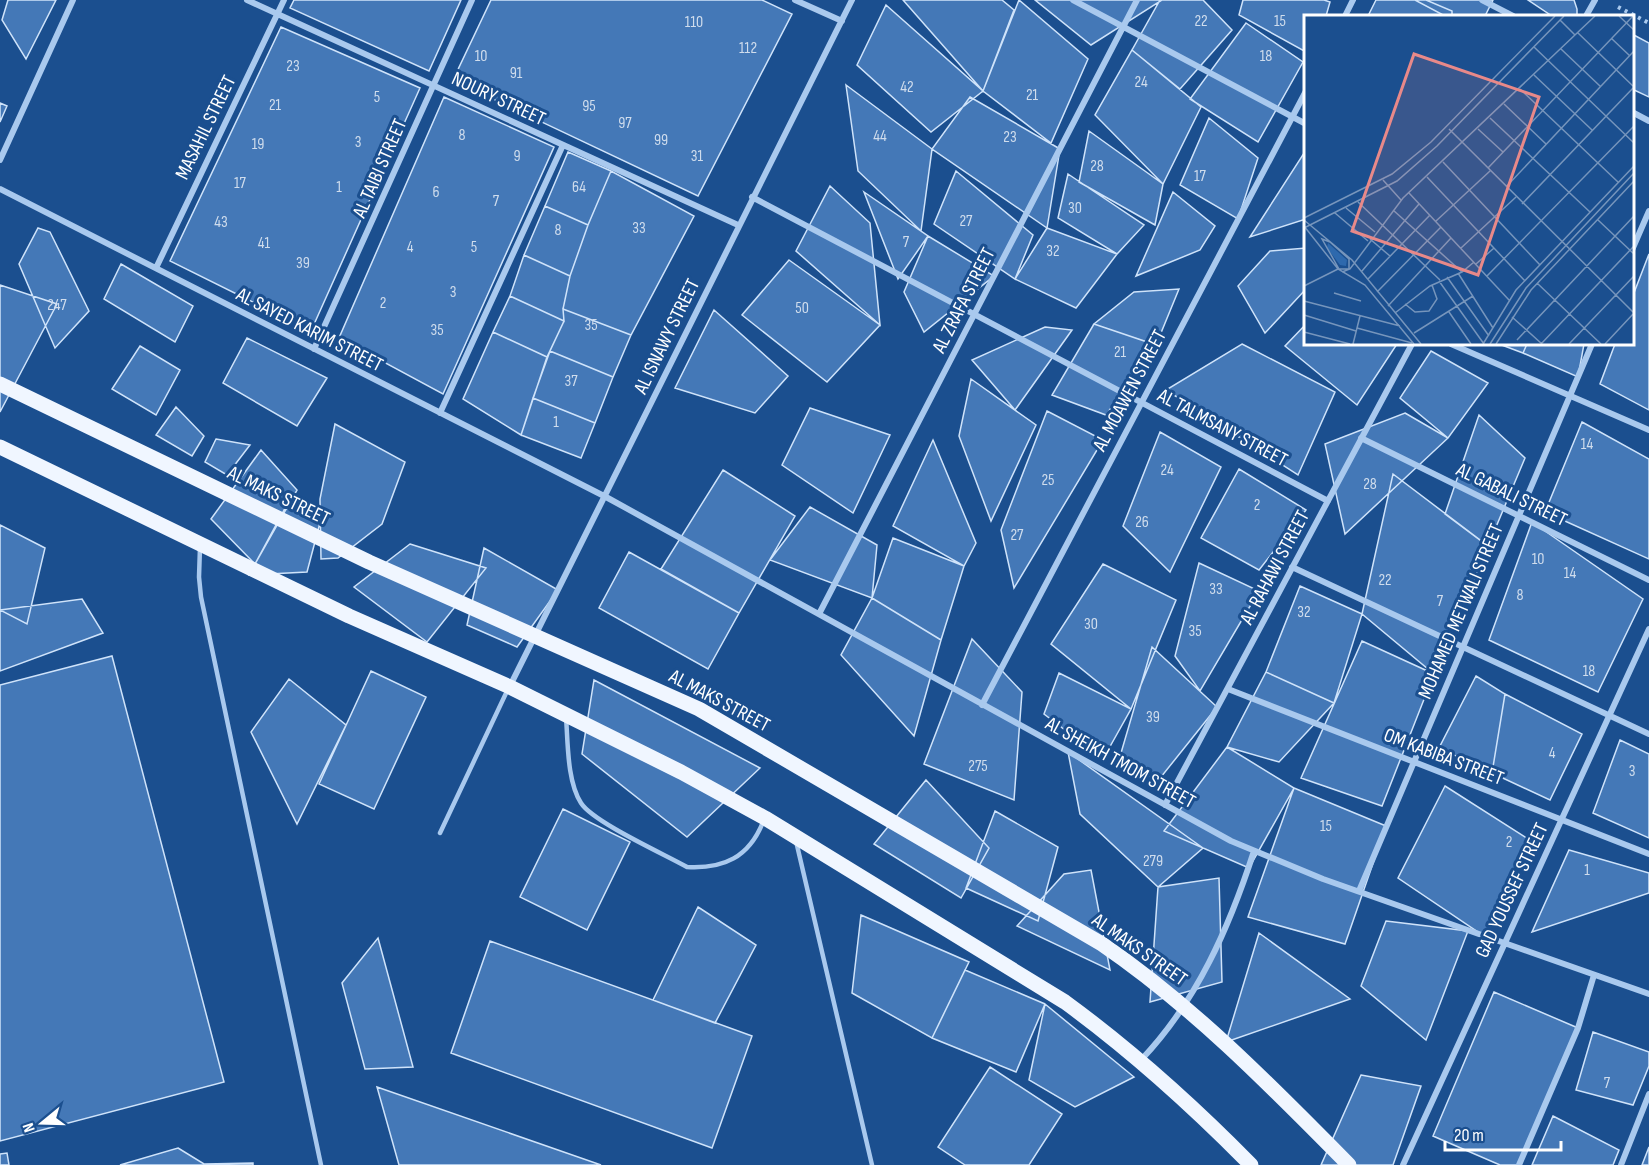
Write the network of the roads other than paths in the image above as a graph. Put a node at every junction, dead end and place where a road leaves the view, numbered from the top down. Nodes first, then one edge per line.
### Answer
1 (73, 0) edge
2 (247, 0) edge
3 (284, 0) edge
4 (472, 0) edge
5 (795, 0) edge
6 (852, 0) edge
7 (1073, 0) edge
8 (1137, 0) edge
9 (1353, 0) edge
10 (1482, 0) edge
11 (1595, 0) edge
12 (277, 14) junction
13 (1346, 15) edge
14 (1511, 15) edge
15 (1587, 15) edge
16 (842, 21) junction
17 (1124, 27) junction
18 (434, 86) junction
19 (1304, 93) edge
20 (1634, 113) edge
21 (1292, 117) junction
22 (1649, 121) edge
23 (1304, 123) edge
24 (563, 145) junction
25 (0, 160) edge
26 (0, 189) edge
27 (753, 197) junction
28 (1649, 211) edge
29 (738, 225) junction
30 (1634, 245) edge
31 (156, 268) junction
32 (974, 314) junction
33 (1411, 345) edge
34 (1453, 345) edge
35 (1592, 345) edge
36 (314, 349) junction
37 (0, 384) edge
38 (1570, 396) junction
39 (1142, 403) junction
40 (440, 413) junction
41 (1649, 430) edge
42 (1361, 438) junction
43 (0, 447) edge
44 (606, 497) junction
45 (1328, 501) junction
46 (1519, 516) junction
47 (200, 543) junction
48 (1292, 567) junction
49 (1649, 580) edge
50 (819, 614) junction
51 (1649, 629) edge
52 (536, 635) junction
53 (1463, 647) junction
54 (510, 687) junction
55 (1228, 689) junction
56 (982, 705) junction
57 (565, 715) junction
58 (1609, 716) junction
59 (1649, 734) edge
60 (1414, 762) junction
61 (1165, 805) junction
62 (765, 818) junction
63 (1562, 820) junction
64 (440, 833) dead end
65 (795, 837) junction
66 (1254, 851) junction
67 (1649, 854) edge
68 (1359, 891) junction
69 (1504, 944) junction
70 (1594, 975) junction
71 (1649, 994) edge
72 (1184, 1006) junction
73 (1140, 1061) junction
74 (1649, 1094) edge
75 (321, 1165) edge
76 (872, 1165) edge
77 (1251, 1165) edge
78 (1350, 1165) edge
79 (1403, 1165) edge
80 (1519, 1165) edge
81 (1620, 1165) edge

1 - 25 street
2 - 12 street, NOURY STREET
3 - 12 street, MASAHIL STREET
4 - 18 street, AL TAIBI STREET
5 - 16 street
6 - 16 street, AL ISNAWY STREET
7 - 17 street
8 - 17 street, AL ZRAFA STREET
9 - 13 street
10 - 14 street
11 - 15 street
12 - 18 street, NOURY STREET
12 - 31 street, MASAHIL STREET
16 - 27 street, AL ISNAWY STREET
17 - 21 street
17 - 32 street, AL ZRAFA STREET
18 - 24 street, NOURY STREET
18 - 36 street, AL TAIBI STREET
19 - 21 street, AL MOAWEN STREET
20 - 22 street
21 - 23 street
21 - 39 street, AL MOAWEN STREET
24 - 29 street, NOURY STREET
24 - 40 street
26 - 31 street, AL SAYED KARIM STREET
27 - 29 street, AL ISNAWY STREET
27 - 32 street, AL TALMSANY STREET
28 - 30 street
29 - 44 street, AL ISNAWY STREET
31 - 36 street, AL SAYED KARIM STREET
32 - 39 street, AL TALMSANY STREET
32 - 50 street, AL ZRAFA STREET
33 - 42 street, AL RAHAWI STREET
34 - 38 street
35 - 38 street, MOHAMED METWALI STREET
36 - 40 street, AL SAYED KARIM STREET
37 - 52 main road, AL MAKS STREET
38 - 41 street
38 - 46 street, MOHAMED METWALI STREET
39 - 45 street, AL TALMSANY STREET
39 - 56 street, AL MOAWEN STREET
40 - 44 street, AL SAYED KARIM STREET
42 - 45 street, AL RAHAWI STREET
42 - 46 street, AL GABALI STREET
43 - 47 main road
44 - 50 street, AL SHEIKH TMOM STREET
44 - 52 street, AL ISNAWY STREET
45 - 48 street, AL RAHAWI STREET
46 - 49 street, AL GABALI STREET
46 - 53 street, MOHAMED METWALI STREET
47 - 54 main road
47 - 75 lane
48 - 53 street
48 - 55 street, AL RAHAWI STREET
50 - 56 street, AL SHEIKH TMOM STREET
51 - 58 street, GAD YOUSSEF STREET
52 - 54 street, AL ISNAWY STREET
52 - 72 main road, AL MAKS STREET
53 - 58 street
53 - 60 street, MOHAMED METWALI STREET
54 - 57 main road
54 - 64 lane
55 - 60 street, OM KABIBA STREET
55 - 61 street, AL RAHAWI STREET
56 - 61 street, AL SHEIKH TMOM STREET
57 - 62 main road
57 - 62 lane
58 - 59 street
58 - 63 street, GAD YOUSSEF STREET
60 - 63 street, OM KABIBA STREET
60 - 68 street, MOHAMED METWALI STREET
61 - 66 street, AL SHEIKH TMOM STREET
62 - 65 main road
63 - 67 street, OM KABIBA STREET
63 - 69 street, GAD YOUSSEF STREET
65 - 73 main road
65 - 76 lane
66 - 68 street, AL SHEIKH TMOM STREET
66 - 72 street
68 - 69 street, AL SHEIKH TMOM STREET
69 - 70 street, AL SHEIKH TMOM STREET
69 - 79 street, GAD YOUSSEF STREET
70 - 71 street, AL SHEIKH TMOM STREET
70 - 80 street
72 - 73 street
72 - 78 main road, AL MAKS STREET
73 - 77 main road
74 - 81 street

